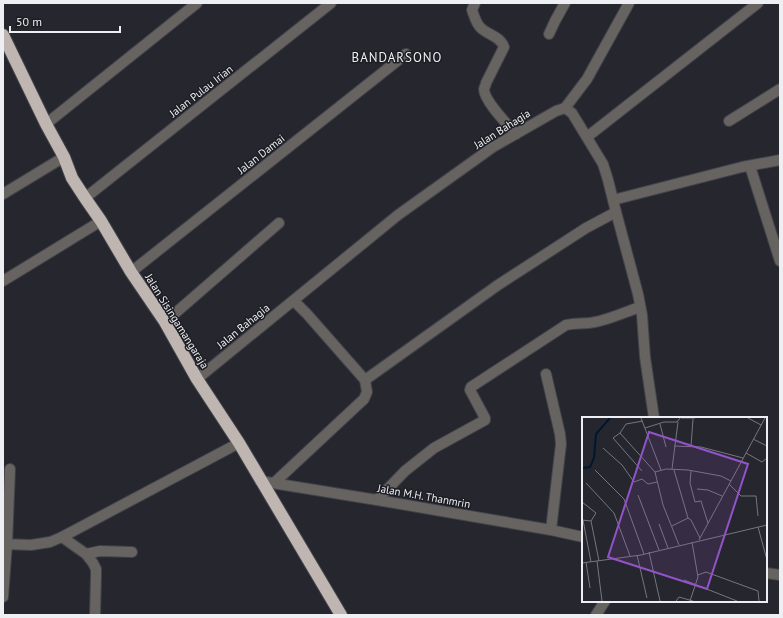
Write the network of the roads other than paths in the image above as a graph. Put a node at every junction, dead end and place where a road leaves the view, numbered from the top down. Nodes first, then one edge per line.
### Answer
1 (197, 3) edge
2 (331, 3) edge
3 (475, 3) edge
4 (565, 3) edge
5 (629, 3) edge
6 (758, 3) edge
7 (549, 34) dead end
8 (3, 35) edge
9 (406, 54) dead end
10 (780, 89) edge
11 (565, 108) junction
12 (729, 121) dead end
13 (46, 124) junction
14 (516, 134) junction
15 (587, 137) junction
16 (64, 157) junction
17 (780, 160) edge
18 (750, 166) junction
19 (3, 194) edge
20 (85, 198) junction
21 (613, 200) junction
22 (616, 212) junction
23 (101, 221) junction
24 (279, 223) dead end
25 (780, 261) edge
26 (131, 272) junction
27 (3, 281) edge
28 (294, 301) junction
29 (640, 307) junction
30 (165, 322) junction
31 (546, 374) dead end
32 (197, 379) junction
33 (365, 380) junction
34 (654, 417) edge
35 (239, 443) junction
36 (10, 469) dead end
37 (260, 481) junction
38 (274, 483) junction
39 (377, 500) junction
40 (551, 530) junction
41 (62, 537) junction
42 (582, 537) edge
43 (5, 544) edge
44 (132, 552) dead end
45 (86, 554) junction
46 (767, 573) edge
47 (780, 576) edge
48 (3, 597) edge
49 (604, 602) edge
50 (95, 615) edge
51 (341, 615) edge
52 (596, 615) edge

1 - 13 street
2 - 20 street, Jalan Pulau Irian
3 - 14 street
4 - 7 street
5 - 11 street
6 - 15 street
8 - 13 highway, Jalan Sisingamangaraja
9 - 26 street, Jalan Damai
10 - 12 street
11 - 14 street, Jalan Bahagia
11 - 15 street
13 - 16 highway, Jalan Sisingamangaraja
14 - 28 street, Jalan Bahagia
15 - 21 street
16 - 19 street
16 - 20 highway, Jalan Sisingamangaraja
17 - 18 street
18 - 21 street
18 - 25 street
20 - 23 highway, Jalan Sisingamangaraja
21 - 22 street
22 - 29 street
22 - 33 street
23 - 26 highway, Jalan Sisingamangaraja
23 - 27 street
24 - 30 street
26 - 30 highway, Jalan Sisingamangaraja
28 - 32 street, Jalan Bahagia
28 - 33 street
29 - 34 street
29 - 39 street
30 - 32 highway, Jalan Sisingamangaraja
31 - 40 street
32 - 35 highway, Jalan Sisingamangaraja
33 - 38 street
35 - 37 highway, Jalan Sisingamangaraja
35 - 41 street
36 - 43 street
37 - 38 street, Jalan M.H. Thanmrin
37 - 51 highway, Jalan Sisingamangaraja
38 - 39 street, Jalan M.H. Thanmrin
39 - 40 street, Jalan M.H. Thanmrin
40 - 42 street, Jalan M.H. Thanmrin
41 - 43 street
41 - 45 street
43 - 48 street
44 - 45 street
45 - 50 street
46 - 47 street
49 - 52 street

